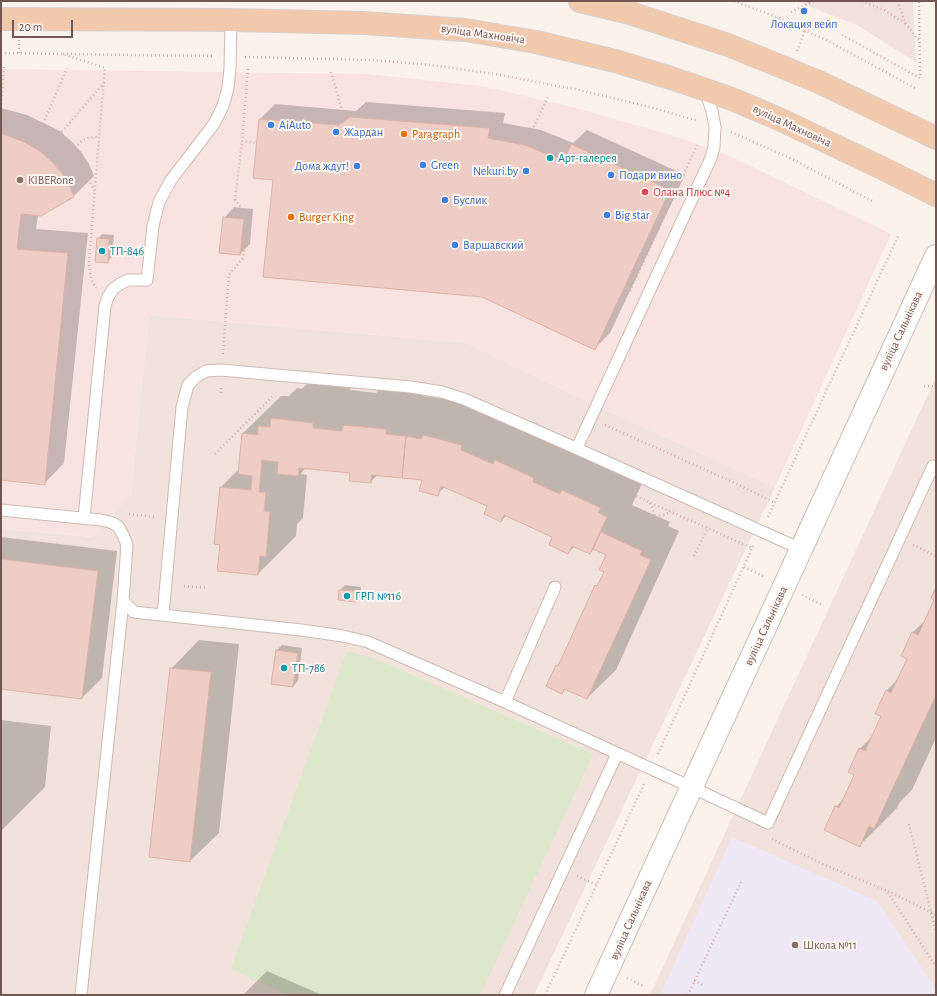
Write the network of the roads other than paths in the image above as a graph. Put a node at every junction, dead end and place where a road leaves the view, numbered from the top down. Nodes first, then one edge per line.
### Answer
1 (580, 1) edge
2 (632, 7) edge
3 (1, 19) edge
4 (231, 20) junction
5 (705, 90) junction
6 (936, 138) edge
7 (936, 195) edge
8 (936, 256) edge
9 (577, 448) junction
10 (932, 466) dead end
11 (1, 510) edge
12 (84, 518) junction
13 (801, 549) junction
14 (555, 587) dead end
15 (122, 601) junction
16 (163, 615) junction
17 (505, 702) junction
18 (617, 754) junction
19 (691, 787) junction
20 (81, 995) edge
21 (505, 995) edge
22 (596, 995) edge

1 - 2 main road
2 - 6 main road
3 - 4 main road, вуліца Махновіча
4 - 5 main road, вуліца Махновіча
4 - 12 lane
5 - 7 main road, вуліца Махновіча
5 - 9 lane
8 - 13 street, вуліца Сальнікава
9 - 13 lane
9 - 16 lane
10 - 19 lane
11 - 12 lane
12 - 15 lane
13 - 19 street, вуліца Сальнікава
14 - 17 lane
15 - 16 lane
15 - 20 lane
16 - 17 lane
17 - 18 lane
18 - 19 lane
18 - 21 lane
19 - 22 street, вуліца Сальнікава

